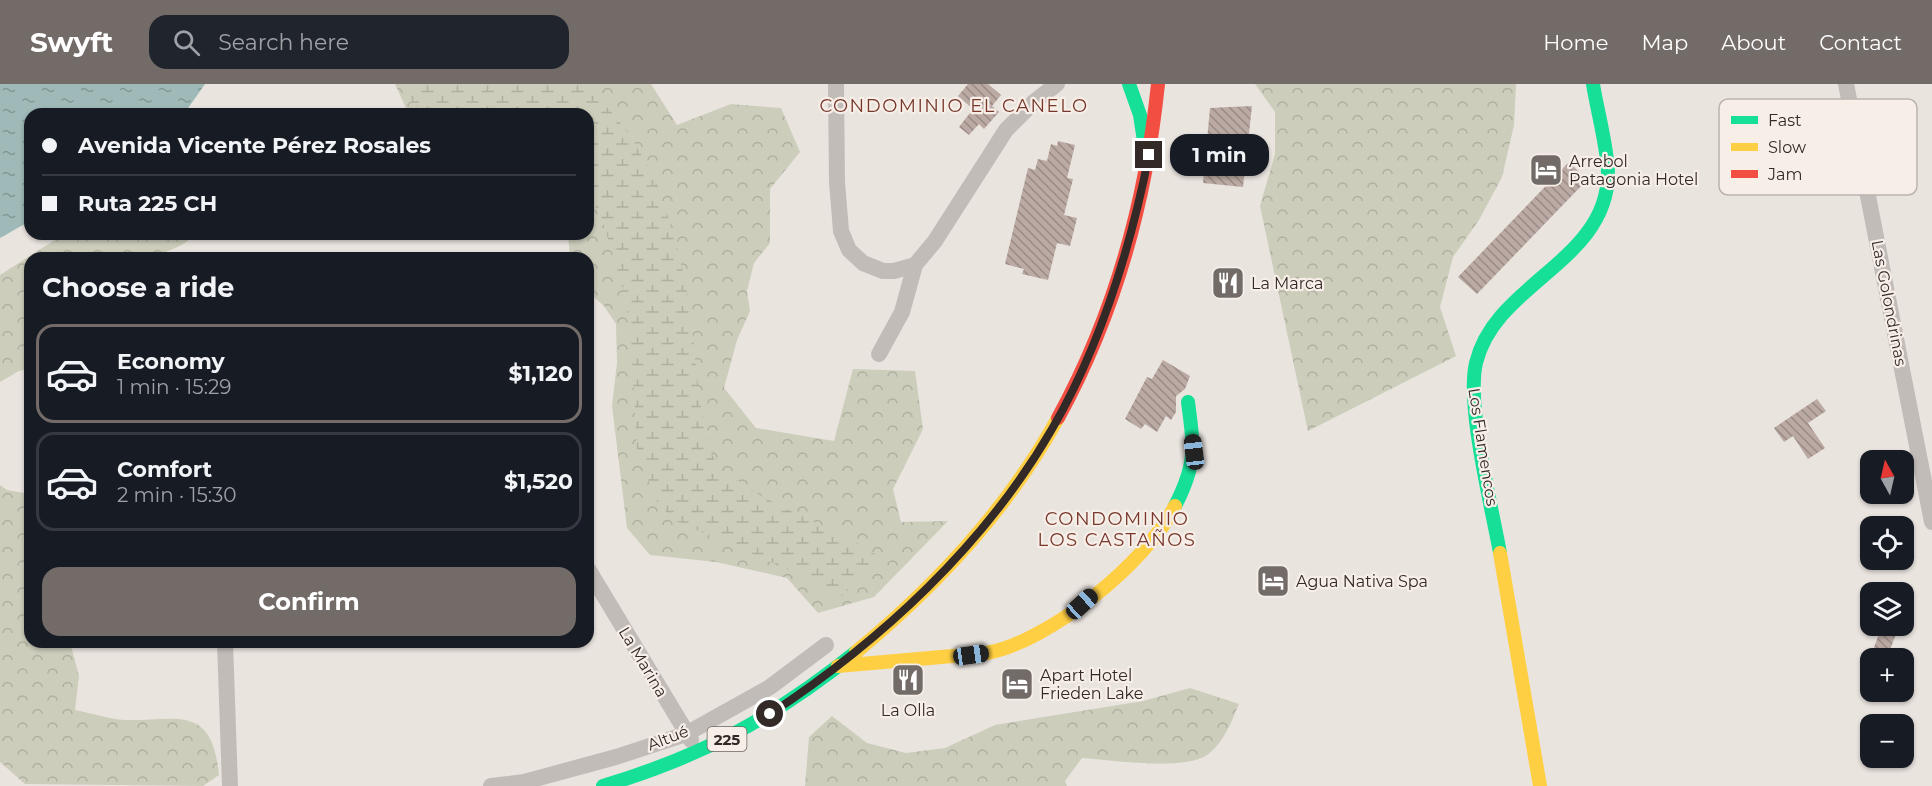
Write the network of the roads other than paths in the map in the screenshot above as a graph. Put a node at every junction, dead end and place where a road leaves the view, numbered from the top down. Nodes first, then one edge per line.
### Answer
1 (836, 84) edge
2 (1057, 84) edge
3 (1129, 84) edge
4 (1158, 84) edge
5 (1593, 84) edge
6 (1846, 84) edge
7 (1849, 99) edge
8 (1146, 171) junction
9 (1868, 195) edge
10 (915, 265) junction
11 (879, 354) dead end
12 (1188, 402) dead end
13 (1932, 522) edge
14 (594, 579) edge
15 (826, 645) dead end
16 (225, 648) edge
17 (838, 666) junction
18 (686, 734) junction
19 (702, 752) junction
20 (230, 786) edge
21 (491, 786) edge
22 (603, 786) edge
23 (1540, 786) edge

1 - 10 street
2 - 10 street
3 - 8 street
4 - 8 street, 225
5 - 23 street, Los Flamencos
6 - 7 street, Las Golondrinas
8 - 17 street, 225
9 - 13 street, Las Golondrinas
10 - 11 street
12 - 17 street
14 - 18 street, La Marina
15 - 18 street, Altué
16 - 20 street
17 - 19 street, 225
18 - 19 street, La Marina
18 - 21 street, Altué
19 - 22 street, 225

